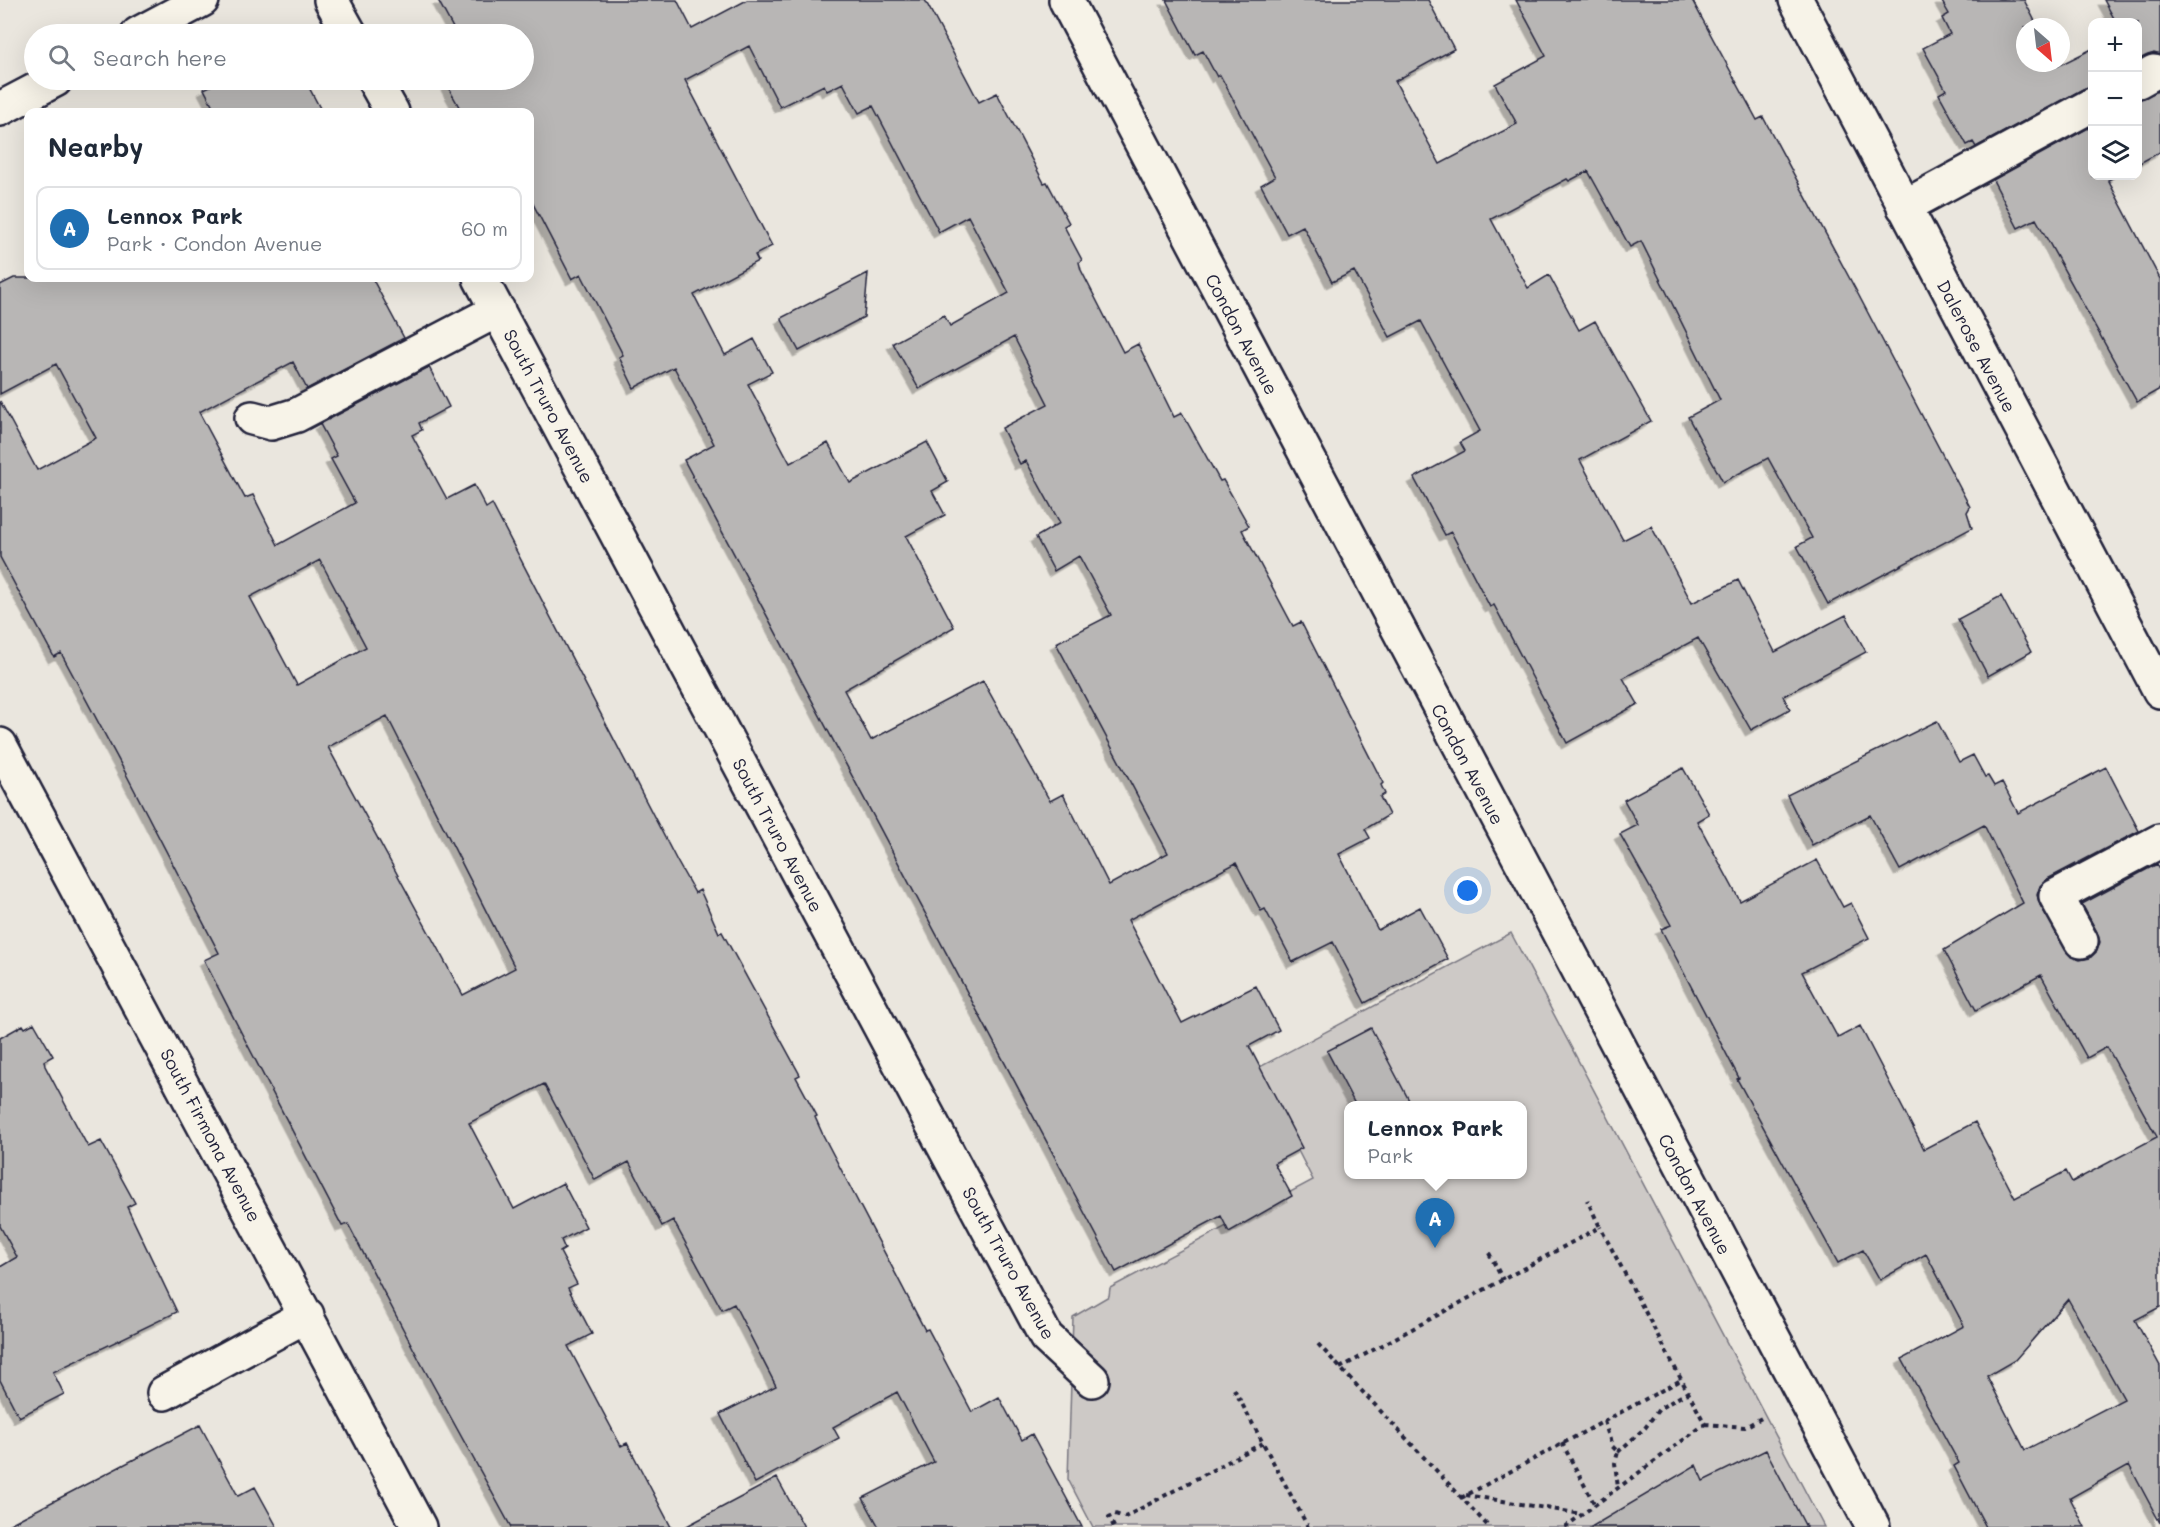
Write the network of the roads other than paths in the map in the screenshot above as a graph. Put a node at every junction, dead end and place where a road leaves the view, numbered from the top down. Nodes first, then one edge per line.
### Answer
1 (202, 0) edge
2 (331, 0) edge
3 (1066, 0) edge
4 (1796, 0) edge
5 (157, 24) edge
6 (344, 24) edge
7 (37, 90) edge
8 (380, 90) edge
9 (2088, 107) edge
10 (390, 108) edge
11 (0, 110) edge
12 (1904, 207) junction
13 (482, 282) edge
14 (498, 310) junction
15 (252, 418) dead end
16 (2160, 692) edge
17 (0, 745) edge
18 (2160, 841) edge
19 (2081, 941) dead end
20 (308, 1315) junction
21 (1092, 1380) dead end
22 (164, 1393) dead end
23 (419, 1527) edge
24 (1873, 1527) edge

1 - 5 street
2 - 6 street
3 - 24 street, Condon Avenue
4 - 12 street, Dalerose Avenue
7 - 11 street
8 - 10 street
9 - 12 street
12 - 16 street, Dalerose Avenue
13 - 14 street, South Truro Avenue
14 - 15 street
14 - 21 street, South Truro Avenue
17 - 20 street, South Firmona Avenue
18 - 19 street
20 - 22 street
20 - 23 street, South Firmona Avenue

